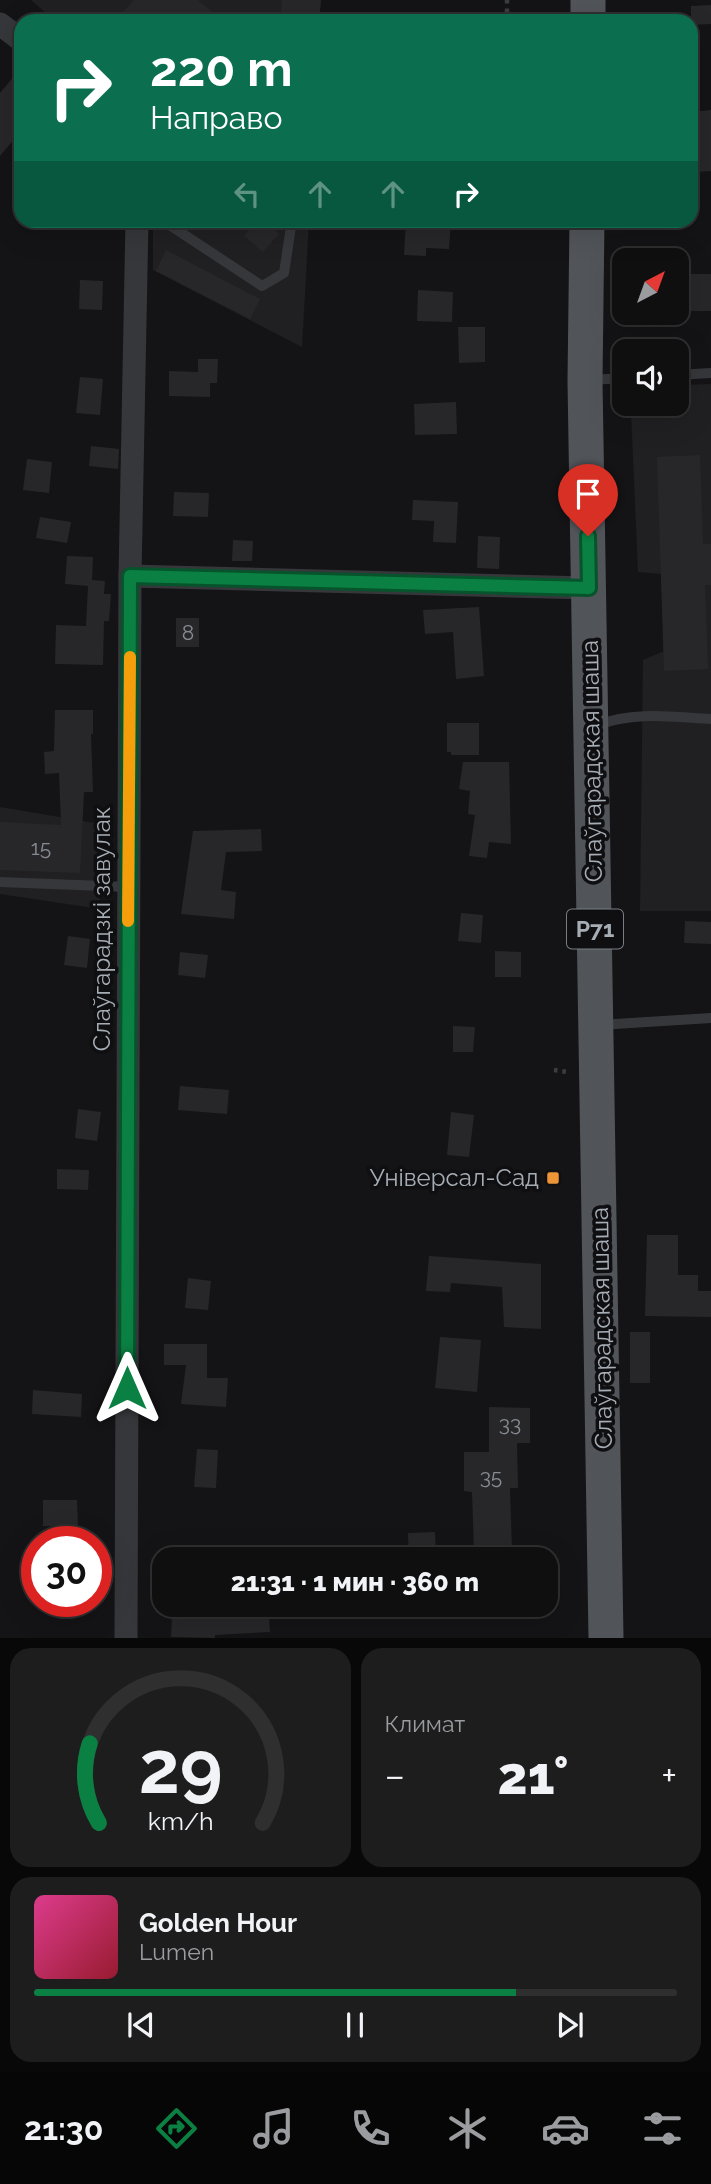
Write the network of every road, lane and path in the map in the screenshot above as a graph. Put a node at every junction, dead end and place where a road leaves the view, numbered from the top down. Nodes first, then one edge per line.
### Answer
1 (0, 24) edge
2 (14, 35) edge
3 (138, 228) edge
4 (174, 228) edge
5 (291, 228) edge
6 (587, 228) edge
7 (711, 373) edge
8 (689, 374) edge
9 (612, 379) edge
10 (585, 380) junction
11 (130, 576) junction
12 (589, 588) junction
13 (711, 719) edge
14 (591, 727) junction
15 (0, 882) edge
16 (128, 887) junction
17 (711, 1018) edge
18 (596, 1025) junction
19 (554, 1070) dead end
20 (574, 1074) dead end
21 (126, 1638) edge
22 (606, 1638) edge

1 - 2 street
3 - 11 street, Слаўгарадзкі завулак
4 - 5 lane
6 - 10 main road, Слаўгарадская шаша / Р71
7 - 8 lane
9 - 10 lane
10 - 12 main road, Слаўгарадская шаша / Р71
11 - 12 street
11 - 16 street, Слаўгарадзкі завулак
12 - 14 main road, Слаўгарадская шаша / Р71
13 - 14 lane
14 - 18 main road, Слаўгарадская шаша / Р71
15 - 16 lane
16 - 21 street, Слаўгарадзкі завулак
17 - 18 lane
18 - 22 main road, Слаўгарадская шаша / Р71
19 - 20 path

